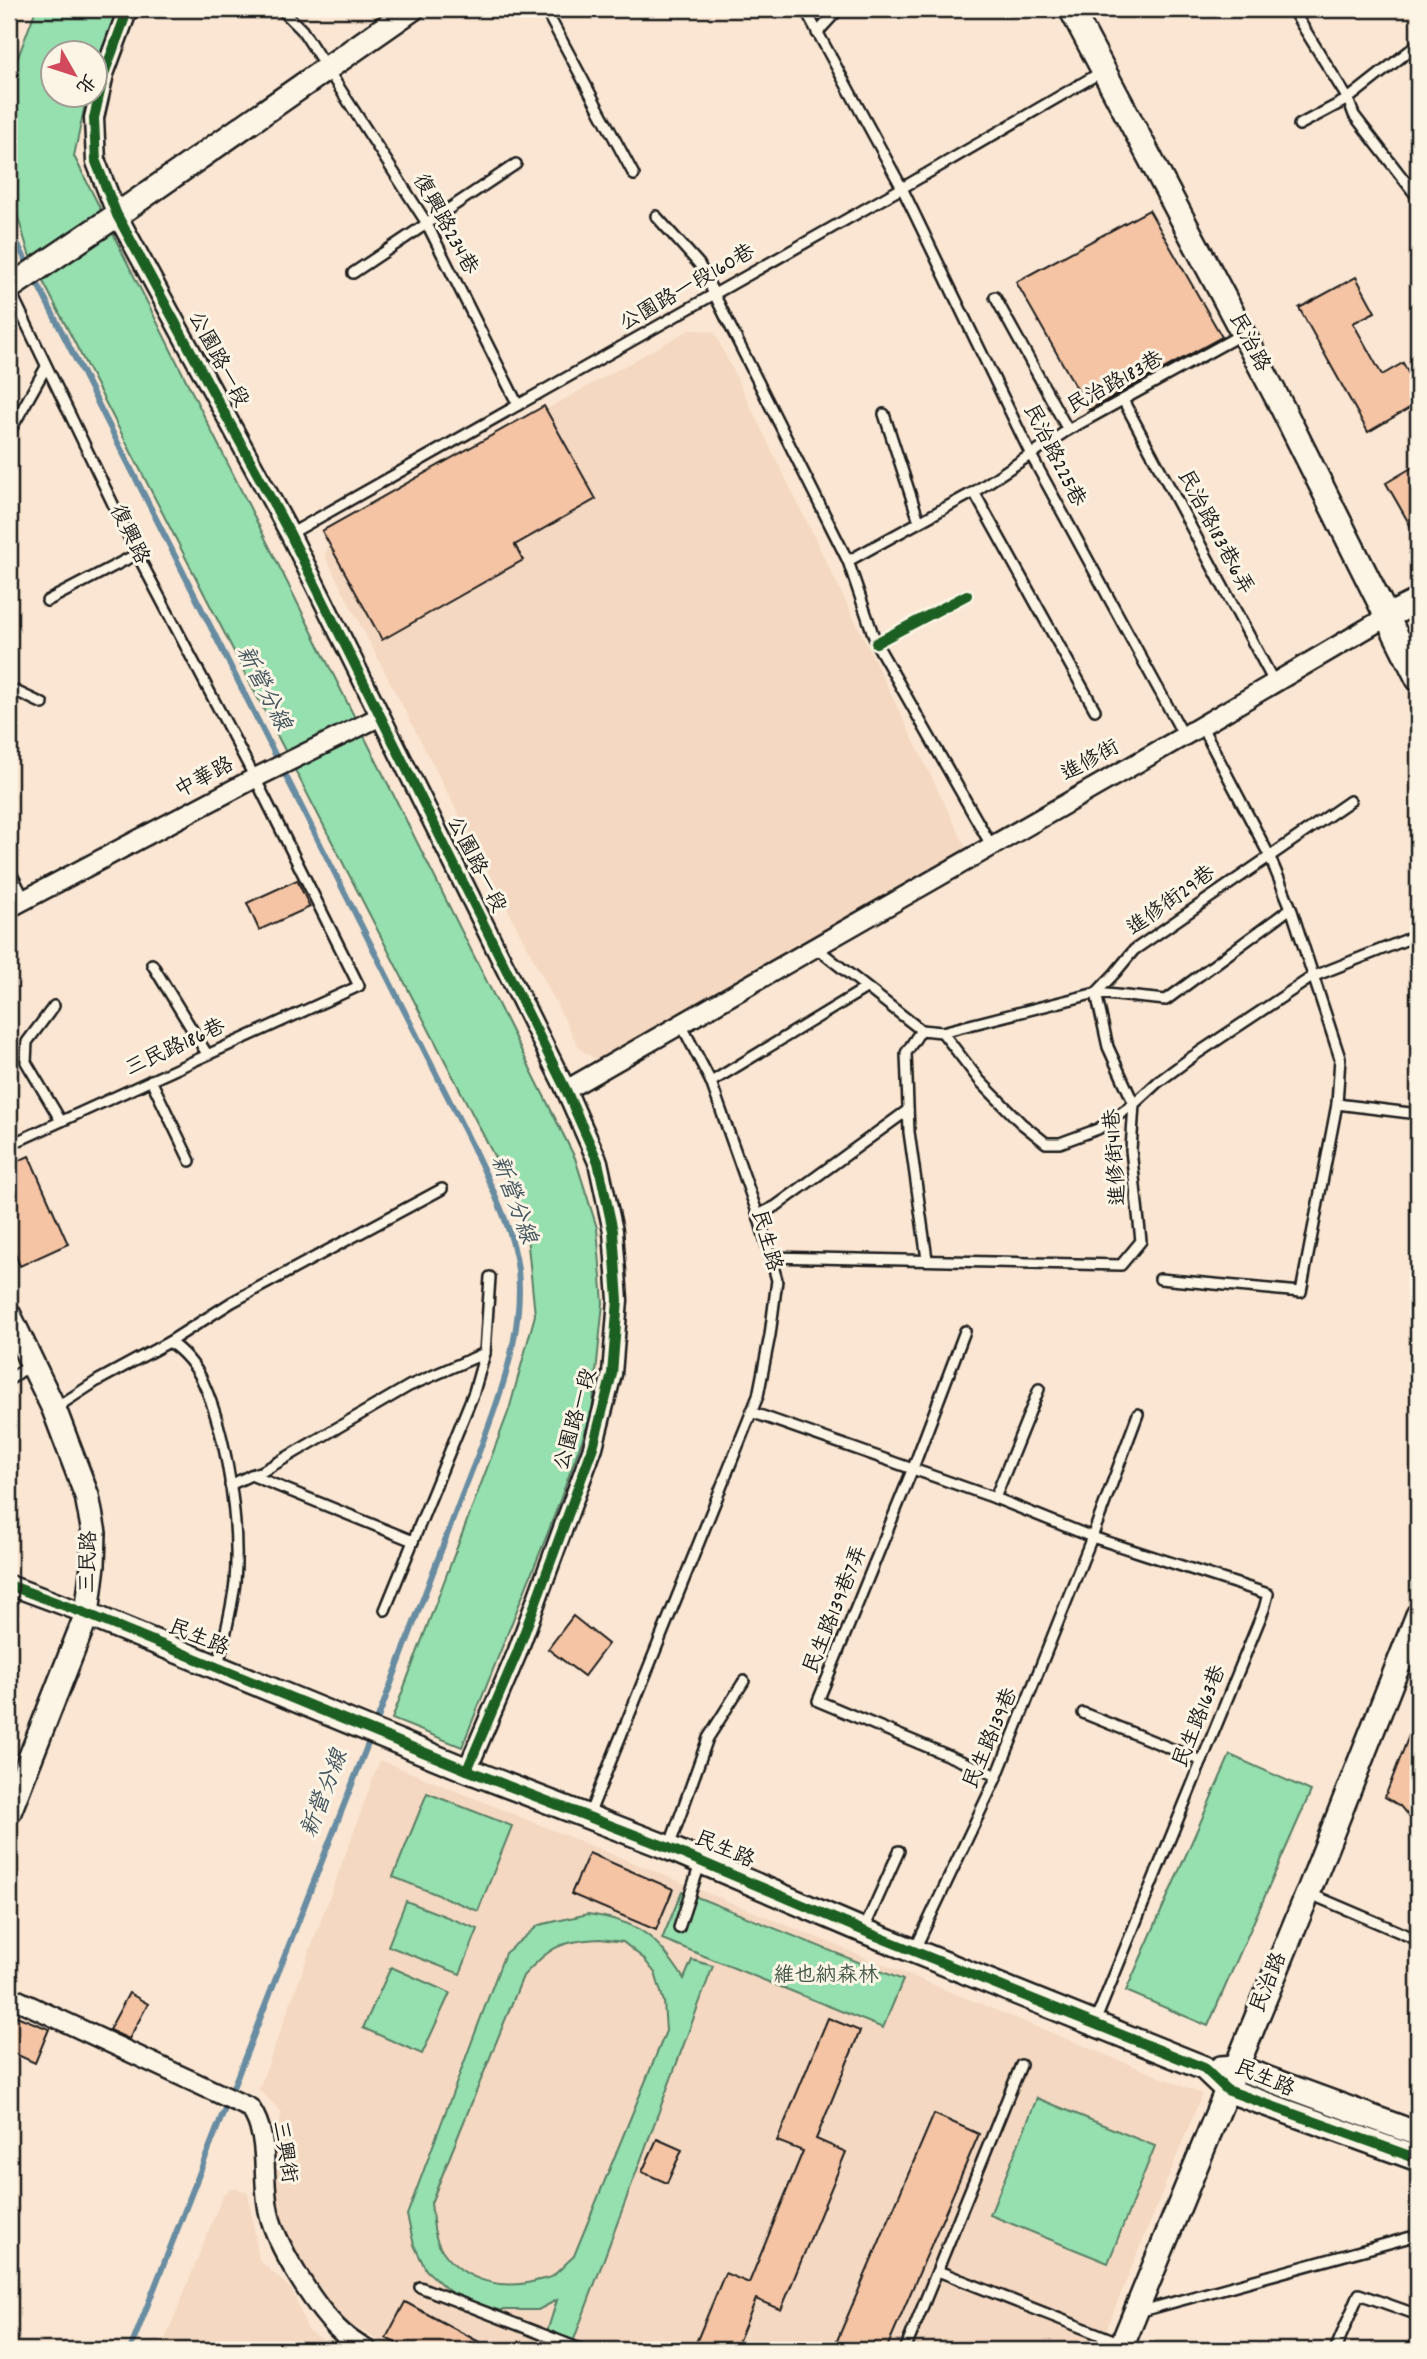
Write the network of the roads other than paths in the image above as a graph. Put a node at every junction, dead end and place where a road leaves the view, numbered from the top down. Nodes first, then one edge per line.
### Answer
1 (128, 9) edge
2 (281, 9) edge
3 (412, 9) edge
4 (545, 9) edge
5 (805, 9) edge
6 (839, 9) edge
7 (1071, 9) edge
8 (1292, 9) edge
9 (817, 33) junction
10 (1418, 44) edge
11 (328, 68) junction
12 (1103, 71) junction
13 (1348, 99) junction
14 (1299, 125) dead end
15 (516, 164) dead end
16 (634, 175) dead end
17 (902, 188) junction
18 (1418, 195) edge
19 (117, 215) junction
20 (656, 215) dead end
21 (426, 222) junction
22 (354, 273) dead end
23 (9, 288) edge
24 (713, 295) junction
25 (995, 297) dead end
26 (1243, 334) junction
27 (46, 367) junction
28 (1123, 400) junction
29 (518, 405) junction
30 (884, 414) dead end
31 (1068, 430) junction
32 (9, 433) edge
33 (1031, 455) junction
34 (974, 492) junction
35 (919, 521) junction
36 (290, 534) junction
37 (137, 554) junction
38 (848, 561) junction
39 (47, 601) dead end
40 (1418, 601) edge
41 (1388, 616) junction
42 (1418, 680) edge
43 (1274, 682) junction
44 (9, 688) edge
45 (43, 704) dead end
46 (1095, 710) dead end
47 (379, 717) junction
48 (1201, 725) junction
49 (1184, 736) junction
50 (255, 778) junction
51 (1350, 801) dead end
52 (991, 845) junction
53 (1269, 855) junction
54 (9, 869) edge
55 (26, 900) junction
56 (9, 908) edge
57 (1291, 908) junction
58 (1418, 935) edge
59 (815, 947) junction
60 (152, 964) dead end
61 (1312, 977) junction
62 (359, 986) joint
63 (866, 988) junction
64 (1096, 993) junction
65 (54, 1006) dead end
66 (681, 1024) junction
67 (921, 1030) junction
68 (942, 1032) junction
69 (207, 1054) junction
70 (151, 1080) junction
71 (710, 1082) junction
72 (566, 1090) junction
73 (1134, 1104) junction
74 (1337, 1104) junction
75 (908, 1110) junction
76 (1418, 1114) edge
77 (61, 1121) junction
78 (9, 1145) edge
79 (190, 1161) dead end
80 (442, 1189) dead end
81 (758, 1215) junction
82 (770, 1257) junction
83 (927, 1259) junction
84 (490, 1277) dead end
85 (1160, 1279) dead end
86 (9, 1315) edge
87 (965, 1331) dead end
88 (169, 1342) junction
89 (485, 1353) junction
90 (31, 1364) junction
91 (9, 1380) edge
92 (1039, 1389) dead end
93 (54, 1409) junction
94 (751, 1412) junction
95 (1138, 1415) dead end
96 (913, 1468) junction
97 (251, 1475) junction
98 (230, 1485) junction
99 (995, 1498) junction
100 (1092, 1537) junction
101 (413, 1541) junction
102 (9, 1585) edge
103 (385, 1610) dead end
104 (86, 1614) junction
105 (1418, 1615) edge
106 (217, 1667) junction
107 (744, 1681) dead end
108 (1083, 1713) dead end
109 (1202, 1761) junction
110 (467, 1770) junction
111 (997, 1776) junction
112 (15, 1779) edge
113 (9, 1812) edge
114 (589, 1817) junction
115 (669, 1848) junction
116 (900, 1851) dead end
117 (701, 1862) junction
118 (1307, 1893) junction
119 (679, 1928) dead end
120 (863, 1931) junction
121 (1418, 1940) edge
122 (913, 1951) junction
123 (9, 1996) edge
124 (1094, 2023) junction
125 (1021, 2065) dead end
126 (1236, 2067) junction
127 (1203, 2068) junction
128 (1227, 2090) junction
129 (1418, 2134) edge
130 (1418, 2159) edge
131 (1418, 2235) edge
132 (938, 2271) junction
133 (420, 2287) dead end
134 (1137, 2312) junction
135 (1418, 2315) edge
136 (1122, 2347) edge
137 (367, 2350) edge
138 (583, 2350) edge
139 (905, 2350) edge
140 (1335, 2350) edge

1 - 19 street, 公園路一段
2 - 11 lane, 復興路234巷
3 - 11 street, 復興路
4 - 16 lane
5 - 9 lane, 民治路225巷
6 - 9 lane
7 - 12 street, 民治路
8 - 13 lane
9 - 17 lane, 民治路225巷
10 - 13 lane
11 - 19 street, 復興路
11 - 21 lane, 復興路234巷
12 - 17 lane, 公園路一段160巷
12 - 26 street, 民治路
13 - 14 lane
13 - 18 lane
15 - 21 lane
17 - 24 lane, 公園路一段160巷
17 - 33 lane, 民治路225巷
19 - 23 street, 復興路
19 - 36 street, 公園路一段
20 - 24 lane
21 - 22 lane
21 - 29 lane, 復興路234巷
23 - 27 lane, 復興路
24 - 29 lane, 公園路一段160巷
24 - 38 lane
25 - 31 lane
26 - 28 lane, 民治路183巷
26 - 41 street, 民治路
27 - 32 lane
27 - 37 lane, 復興路
28 - 31 lane, 民治路183巷
28 - 43 lane, 民治路183巷6弄
29 - 36 lane, 公園路一段160巷
30 - 35 lane
31 - 33 lane, 民治路183巷
33 - 34 lane, 民治路183巷
33 - 49 lane, 民治路225巷
34 - 35 lane, 民治路183巷
34 - 46 lane
35 - 38 lane, 民治路183巷
36 - 47 street, 公園路一段
37 - 39 lane
37 - 50 lane, 復興路
38 - 52 lane
40 - 41 street
41 - 42 street, 民治路
41 - 43 street, 進修街
43 - 48 street, 進修街
44 - 45 lane
47 - 50 street
47 - 72 street, 公園路一段
48 - 49 street, 進修街
48 - 53 lane
49 - 52 street, 進修街
50 - 55 street, 中華路
50 - 62 lane, 中華路
51 - 53 lane, 進修街29巷
52 - 59 street, 進修街
53 - 57 lane
53 - 64 lane, 進修街29巷
54 - 55 lane
55 - 56 street, 中華路
57 - 61 lane
57 - 64 lane
58 - 61 lane
59 - 63 lane
59 - 66 street, 進修街
60 - 69 lane
61 - 73 lane
61 - 74 lane
62 - 69 lane, 三民路186巷
63 - 67 lane
63 - 71 lane
64 - 68 lane
64 - 73 lane, 進修街41巷
65 - 77 lane
66 - 71 lane, 民生路
66 - 72 street, 進修街
67 - 68 lane
67 - 75 lane
68 - 73 lane
69 - 70 lane, 三民路186巷
70 - 77 lane, 三民路186巷
70 - 79 lane
71 - 81 lane, 民生路
72 - 110 street, 公園路一段
73 - 83 lane, 進修街41巷
74 - 76 lane
74 - 85 lane
75 - 81 lane
75 - 83 lane
77 - 78 lane, 三民路186巷
80 - 88 lane
81 - 82 lane, 民生路
82 - 83 lane
82 - 94 lane, 民生路
84 - 89 lane
86 - 90 street, 三民路
87 - 96 lane
88 - 93 lane
88 - 98 lane, 民生路
89 - 97 lane
89 - 101 lane
90 - 91 lane
90 - 93 street, 三民路
92 - 99 lane
93 - 104 street, 三民路
94 - 96 lane, 民生路163巷
94 - 114 lane, 民生路
95 - 100 lane
96 - 99 lane, 民生路163巷
96 - 111 lane, 民生路139巷7弄
97 - 98 lane
97 - 101 lane
98 - 106 lane, 民生路
99 - 100 lane, 民生路163巷
100 - 109 lane, 民生路163巷
100 - 111 lane, 民生路139巷
101 - 103 lane
102 - 104 street, 民生路
104 - 106 street, 民生路
104 - 112 street, 三民路
105 - 118 street, 民治路
106 - 110 street, 民生路
107 - 115 lane
108 - 109 lane
109 - 124 lane, 民生路163巷
110 - 114 street, 民生路
111 - 122 lane, 民生路139巷
112 - 113 street, 三民路
114 - 115 street, 民生路
115 - 117 street, 民生路
116 - 120 lane
117 - 119 lane
117 - 120 street, 民生路
118 - 121 lane
118 - 126 street, 民治路
120 - 122 street, 民生路
122 - 124 street, 民生路
123 - 137 street, 三興街
124 - 127 street, 民生路
125 - 132 lane
126 - 127 street, 民生路
126 - 128 street, 民治路
126 - 129 street, 民生路
127 - 128 street, 民生路
128 - 130 street, 民生路
128 - 134 street, 民治路
131 - 134 lane
132 - 136 lane
132 - 139 lane
133 - 138 lane
134 - 136 street, 民治路
135 - 140 lane

